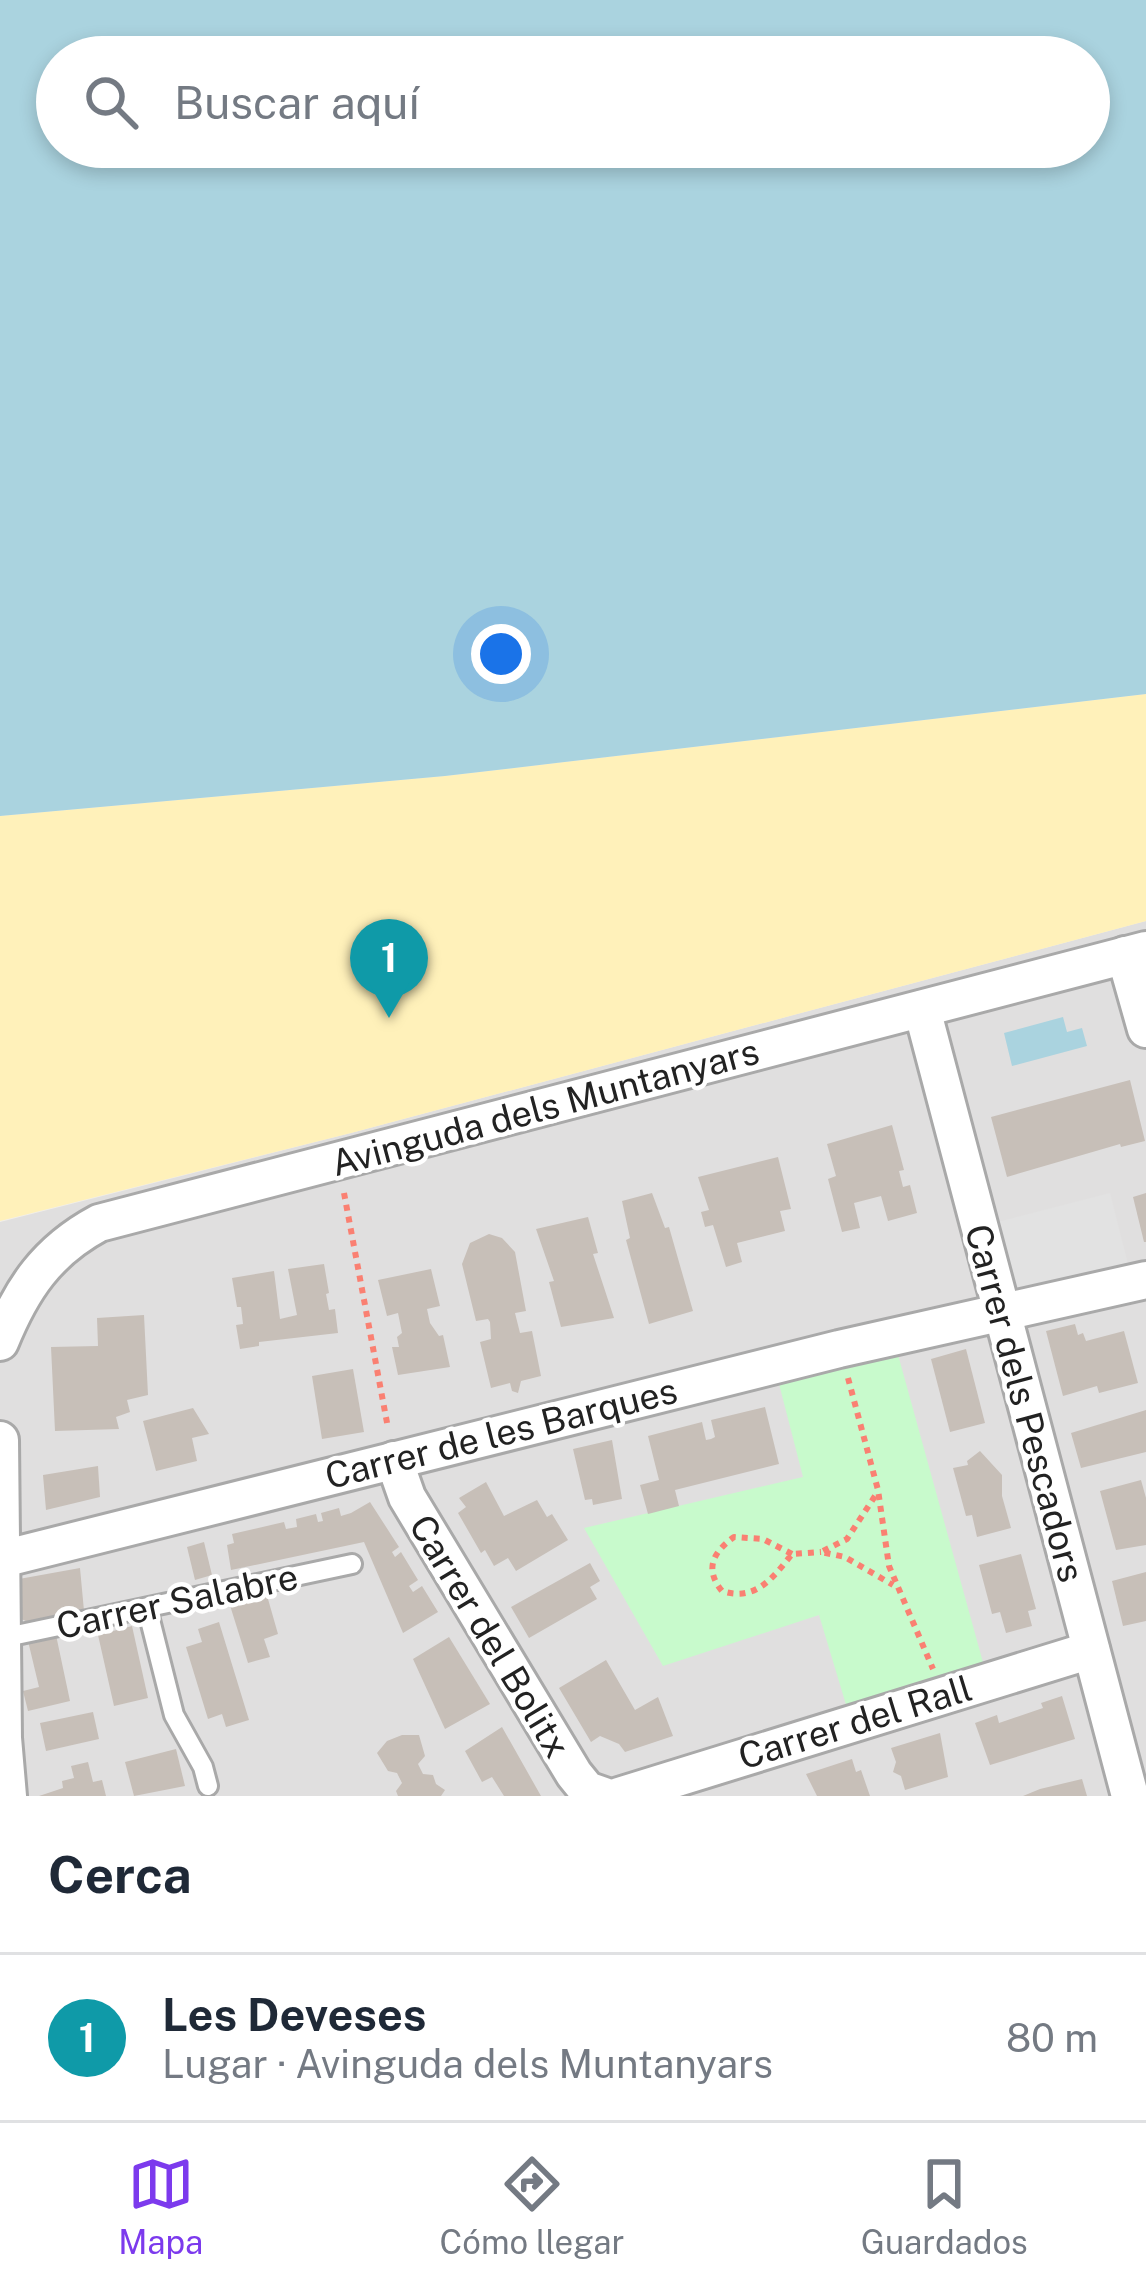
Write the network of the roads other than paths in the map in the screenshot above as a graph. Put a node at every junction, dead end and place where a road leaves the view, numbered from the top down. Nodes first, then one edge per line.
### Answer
1 (1136, 952) edge
2 (922, 1009) junction
3 (1146, 1029) edge
4 (1146, 1280) edge
5 (1001, 1312) junction
6 (0, 1342) edge
7 (0, 1440) edge
8 (394, 1460) junction
9 (2, 1558) edge
10 (352, 1564) dead end
11 (148, 1608) junction
12 (2, 1638) edge
13 (1091, 1650) junction
14 (698, 1784) edge
15 (208, 1786) dead end
16 (8, 1796) edge
17 (604, 1796) edge
18 (619, 1796) edge
19 (1130, 1796) edge

1 - 2 street, Avinguda dels Muntanyars
1 - 3 street
2 - 5 street, Carrer dels Pescadors
2 - 6 street, Avinguda dels Muntanyars
4 - 5 street, Carrer de les Barques
5 - 8 street, Carrer de les Barques
5 - 13 street, Carrer dels Pescadors
7 - 9 street
8 - 9 street, Carrer de les Barques
8 - 17 street, Carrer del Bolitx
9 - 12 street
10 - 11 lane, Carrer Salabre
11 - 12 lane, Carrer Salabre
11 - 15 lane
12 - 16 street
13 - 14 street, Carrer del Rall
13 - 19 street, Carrer dels Pescadors
14 - 18 street, Carrer del Rall

